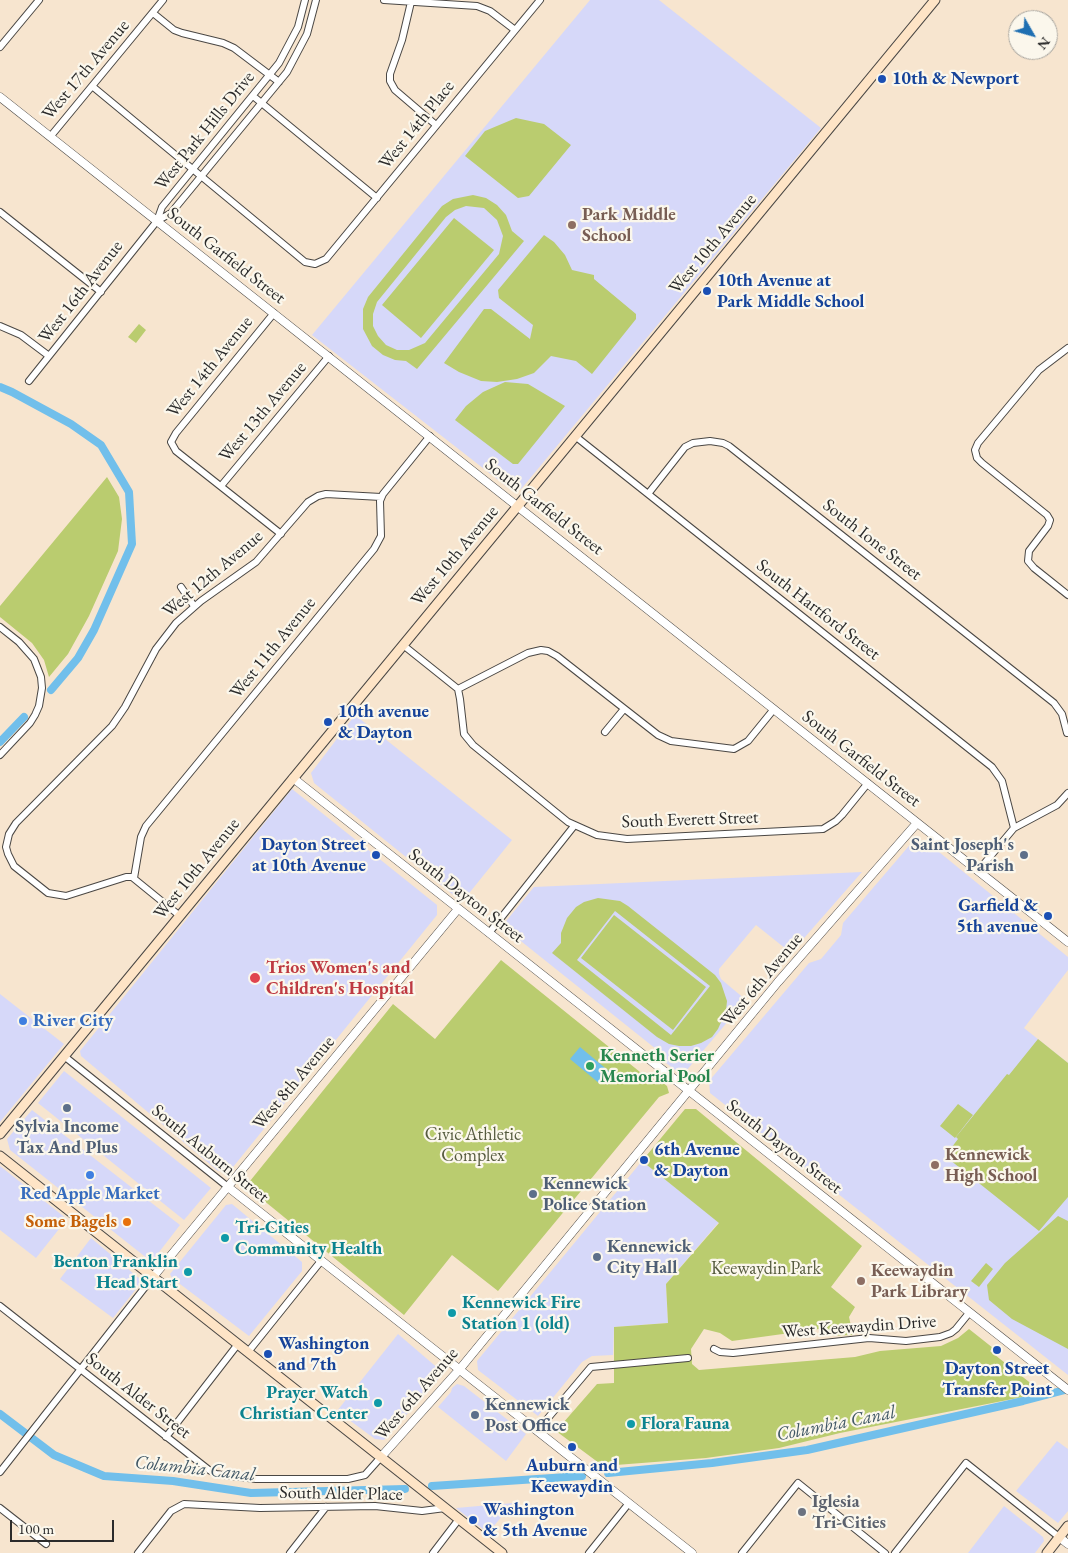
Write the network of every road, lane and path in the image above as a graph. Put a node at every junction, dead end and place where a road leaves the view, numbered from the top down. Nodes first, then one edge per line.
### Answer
1 (39, 0) edge
2 (163, 0) edge
3 (305, 0) edge
4 (316, 0) edge
5 (384, 0) edge
6 (540, 0) edge
7 (936, 0) edge
8 (411, 2) junction
9 (153, 13) junction
10 (514, 30) junction
11 (0, 47) edge
12 (270, 75) junction
13 (279, 82) junction
14 (92, 86) junction
15 (253, 96) junction
16 (0, 97) edge
17 (262, 103) junction
18 (436, 125) junction
19 (50, 137) junction
20 (193, 169) junction
21 (201, 176) junction
22 (376, 198) junction
23 (1, 213) edge
24 (157, 221) junction
25 (100, 292) junction
26 (274, 313) junction
27 (0, 326) edge
28 (1068, 348) edge
29 (49, 356) junction
30 (329, 356) junction
31 (30, 382) dead end
32 (430, 436) junction
33 (575, 436) junction
34 (221, 486) junction
35 (648, 494) junction
36 (381, 497) junction
37 (518, 506) junction
38 (281, 534) junction
39 (181, 587) dead end
40 (1068, 594) edge
41 (194, 606) junction
42 (0, 627) edge
43 (403, 645) junction
44 (458, 689) junction
45 (624, 709) junction
46 (774, 709) junction
47 (605, 732) dead end
48 (1068, 734) edge
49 (0, 755) edge
50 (293, 778) junction
51 (868, 782) junction
52 (1068, 793) edge
53 (917, 823) junction
54 (574, 826) junction
55 (1014, 828) junction
56 (978, 871) junction
57 (134, 878) junction
58 (458, 908) junction
59 (180, 916) junction
60 (489, 933) junction
61 (1068, 942) edge
62 (64, 1056) junction
63 (688, 1091) junction
64 (0, 1134) edge
65 (0, 1156) edge
66 (228, 1187) junction
67 (321, 1260) junction
68 (154, 1277) junction
69 (0, 1306) edge
70 (969, 1313) junction
71 (238, 1344) junction
72 (714, 1349) dead end
73 (248, 1352) junction
74 (688, 1358) dead end
75 (80, 1369) junction
76 (459, 1370) junction
77 (1065, 1388) edge
78 (537, 1431) junction
79 (166, 1436) junction
80 (382, 1457) junction
81 (0, 1472) edge
82 (629, 1503) junction
83 (326, 1507) junction
84 (0, 1508) edge
85 (446, 1508) junction
86 (459, 1519) junction
87 (1068, 1526) edge
88 (1059, 1537) junction
89 (46, 1544) dead end
90 (1068, 1544) edge
91 (138, 1553) edge
92 (290, 1553) edge
93 (432, 1553) edge
94 (502, 1553) edge
95 (589, 1553) edge
96 (692, 1553) edge
97 (742, 1553) edge
98 (885, 1553) edge
99 (895, 1553) edge
100 (1046, 1553) edge

1 - 11 street
2 - 9 street, West 17th Avenue
3 - 12 street, West Park Hills Drive
4 - 13 street, West Park Hills Drive
5 - 8 street
6 - 10 street, West 14th Place
7 - 33 main road, West 10th Avenue
8 - 10 street
8 - 18 street
9 - 12 street
9 - 14 street, West 17th Avenue
10 - 18 street, West 14th Place
12 - 13 street
12 - 15 street, West Park Hills Drive
13 - 17 street, West Park Hills Drive
14 - 19 street, West 17th Avenue
14 - 20 street
15 - 17 street
15 - 20 street, West Park Hills Drive
16 - 19 street, South Garfield Street
17 - 21 street, West Park Hills Drive
17 - 22 street
18 - 22 street, West 14th Place
19 - 24 street, South Garfield Street
20 - 21 street
20 - 24 street, West Park Hills Drive
21 - 22 street, West 14th Place
21 - 24 street, West Park Hills Drive
23 - 25 street
24 - 25 street, West 16th Avenue
24 - 26 street, South Garfield Street
25 - 29 street, West 16th Avenue
26 - 30 street, South Garfield Street
26 - 34 street, West 14th Avenue
27 - 29 street
28 - 40 street
29 - 31 street, West 16th Avenue
30 - 32 street, South Garfield Street
30 - 34 street, West 13th Avenue
32 - 36 street
32 - 37 street, South Garfield Street
33 - 35 street, South Hartford Street
33 - 37 main road, West 10th Avenue
34 - 38 street
35 - 48 street, South Ione Street
35 - 55 street, South Hartford Street
36 - 38 street, West 12th Avenue
36 - 57 street, West 11th Avenue
37 - 43 main road, West 10th Avenue
37 - 46 street, South Garfield Street
38 - 41 street, West 12th Avenue
39 - 41 street
41 - 57 street, West 12th Avenue
42 - 49 street
43 - 44 street
43 - 50 main road, West 10th Avenue
44 - 45 street
44 - 54 street, South Everett Street
45 - 46 street
45 - 47 street
46 - 51 street, South Garfield Street
50 - 58 street, South Dayton Street
50 - 59 main road, West 10th Avenue
51 - 53 street, South Garfield Street
51 - 54 street, South Everett Street
52 - 55 street
53 - 56 street, South Garfield Street
53 - 63 street, West 6th Avenue
54 - 60 street
55 - 56 street
56 - 61 street, South Garfield Street
57 - 59 street
58 - 60 street, South Dayton Street
58 - 66 street, West 8th Avenue
59 - 62 main road, West 10th Avenue
60 - 63 street, South Dayton Street
62 - 64 main road, West 10th Avenue
62 - 66 street, South Auburn Street
63 - 70 street, South Dayton Street
63 - 76 street, West 6th Avenue
65 - 68 main road
66 - 67 street, South Auburn Street
66 - 68 street, West 8th Avenue
67 - 73 street
67 - 76 street, South Auburn Street
68 - 71 main road
68 - 75 street
69 - 75 street, South Alder Street
70 - 72 street, West Keewaydin Drive
70 - 77 street, South Dayton Street
71 - 73 main road
71 - 79 street
73 - 80 main road
74 - 78 street
75 - 79 street, South Alder Street
75 - 81 street
76 - 78 street, South Auburn Street
76 - 80 street, West 6th Avenue
78 - 82 street, South Auburn Street
79 - 80 street, South Alder Street
80 - 85 main road
82 - 95 street
82 - 96 street, South Auburn Street
83 - 85 street, South Alder Place
83 - 91 street, South Alder Place
83 - 92 street
84 - 89 street
85 - 86 main road
86 - 93 street
86 - 94 main road
87 - 88 main road
88 - 90 street
88 - 99 street
88 - 100 main road
97 - 98 street

